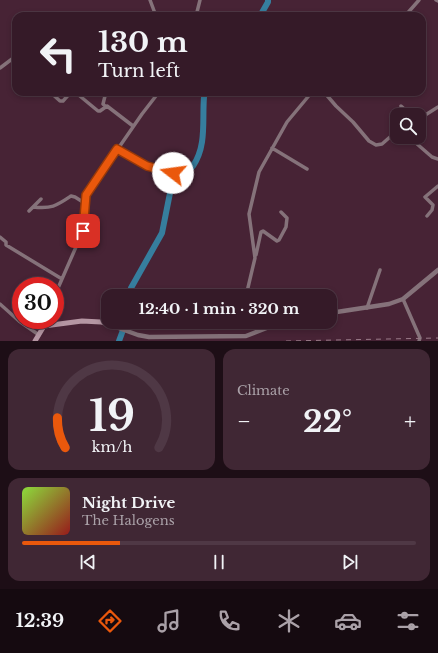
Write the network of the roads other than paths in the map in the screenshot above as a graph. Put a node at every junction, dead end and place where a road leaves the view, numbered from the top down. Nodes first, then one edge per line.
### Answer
1 (150, 0) edge
2 (200, 0) edge
3 (419, 0) edge
4 (154, 12) edge
5 (197, 12) edge
6 (408, 12) edge
7 (12, 59) edge
8 (0, 68) edge
9 (54, 96) edge
10 (67, 96) edge
11 (80, 96) edge
12 (105, 96) edge
13 (156, 96) edge
14 (309, 96) edge
15 (327, 96) edge
16 (105, 106) junction
17 (438, 107) edge
18 (426, 115) edge
19 (133, 126) junction
20 (390, 137) edge
21 (416, 144) edge
22 (272, 148) junction
23 (117, 149) junction
24 (438, 159) edge
25 (307, 169) dead end
26 (173, 173) dead end
27 (438, 186) edge
28 (41, 199) dead end
29 (86, 204) junction
30 (33, 207) junction
31 (29, 211) dead end
32 (281, 212) dead end
33 (427, 216) dead end
34 (0, 237) edge
35 (255, 258) junction
36 (380, 270) dead end
37 (438, 270) edge
38 (59, 277) edge
39 (63, 277) edge
40 (248, 289) edge
41 (403, 299) junction
42 (0, 304) edge
43 (367, 308) junction
44 (337, 312) edge
45 (101, 322) edge
46 (64, 323) edge
47 (42, 329) edge
48 (122, 329) edge
49 (264, 329) edge
50 (39, 335) junction
51 (184, 339) edge
52 (35, 341) edge
53 (419, 341) edge

1 - 4 street
2 - 5 street
3 - 6 street
7 - 8 street
9 - 10 street
11 - 16 street
12 - 16 street
13 - 19 street
14 - 22 street
15 - 20 street
16 - 19 street
17 - 18 street
19 - 23 street
21 - 24 street
22 - 25 street
22 - 35 street
23 - 26 street
23 - 29 street
27 - 33 street
28 - 30 street
29 - 30 street
29 - 39 street
30 - 31 street
32 - 35 street
34 - 38 street
35 - 40 street
36 - 43 street
37 - 41 street
41 - 43 street
41 - 53 street
42 - 50 street
43 - 44 street
45 - 46 main road
47 - 50 main road
48 - 51 street
49 - 51 street
50 - 52 main road

